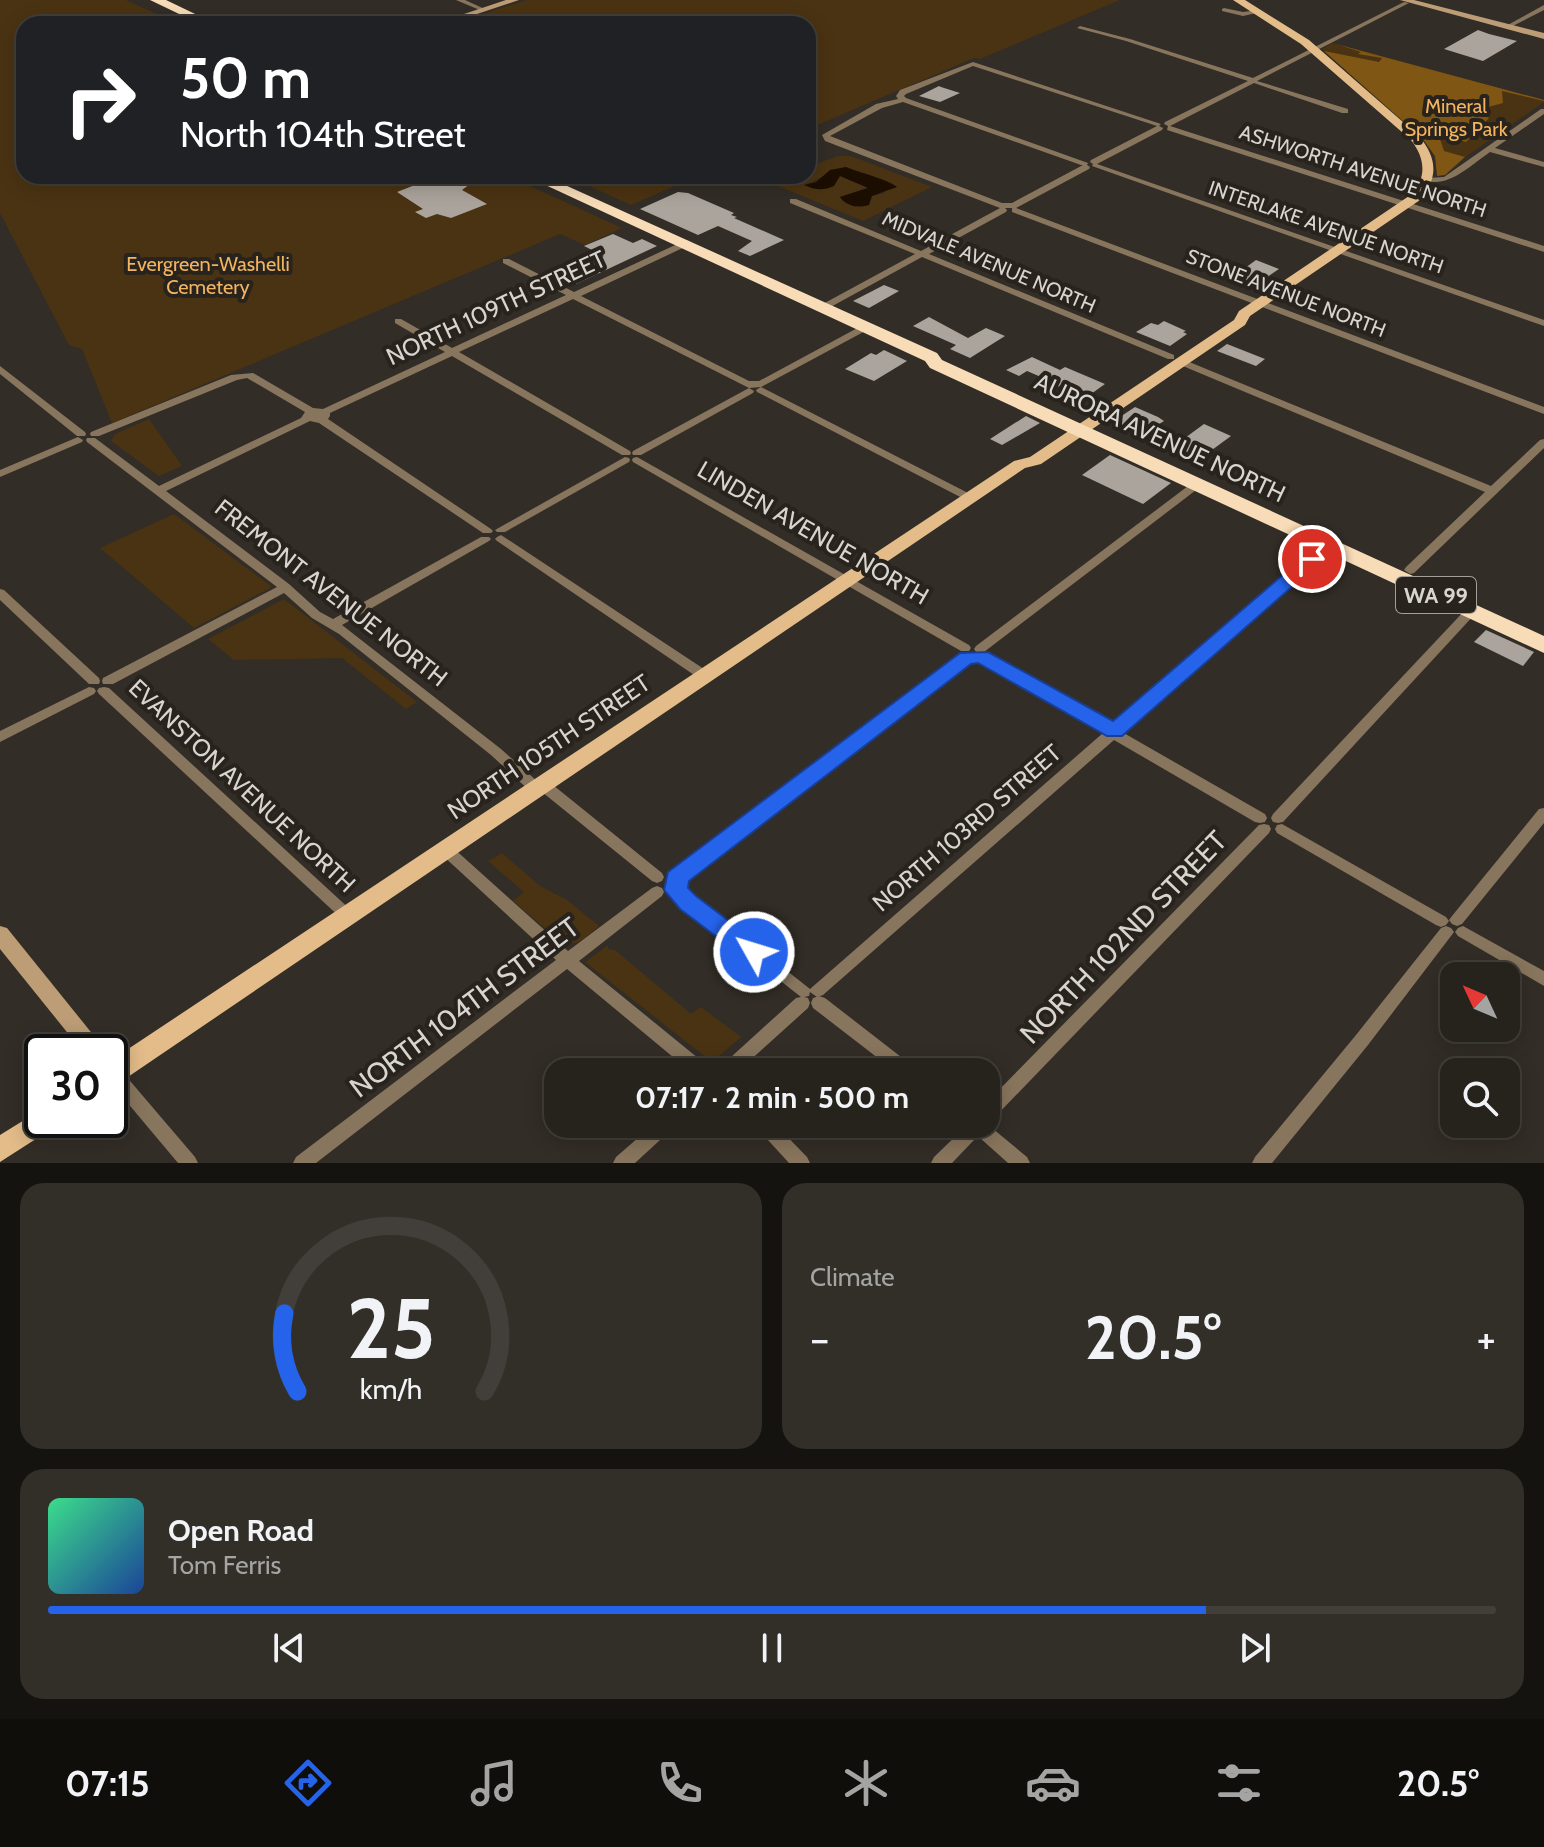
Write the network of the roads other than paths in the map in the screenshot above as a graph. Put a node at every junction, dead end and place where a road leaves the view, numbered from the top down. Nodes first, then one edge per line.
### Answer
1 (140, 0) edge
2 (156, 0) edge
3 (459, 0) edge
4 (515, 0) edge
5 (1238, 0) edge
6 (1395, 0) edge
7 (1408, 1) edge
8 (1544, 7) edge
9 (484, 10) junction
10 (1224, 10) dead end
11 (1258, 12) junction
12 (175, 16) edge
13 (192, 16) edge
14 (464, 16) edge
15 (1507, 27) junction
16 (1080, 28) dead end
17 (1544, 36) edge
18 (1314, 49) junction
19 (1254, 81) junction
20 (903, 100) junction
21 (1345, 111) dead end
22 (1544, 111) edge
23 (1158, 126) junction
24 (1169, 126) junction
25 (1489, 149) junction
26 (1090, 164) junction
27 (1544, 165) edge
28 (1428, 180) junction
29 (551, 184) edge
30 (793, 201) dead end
31 (1407, 204) junction
32 (1003, 208) junction
33 (1014, 208) junction
34 (686, 243) junction
35 (1544, 249) edge
36 (1339, 251) junction
37 (922, 253) junction
38 (506, 261) dead end
39 (575, 295) junction
40 (1262, 303) junction
41 (824, 307) junction
42 (398, 321) dead end
43 (1544, 323) edge
44 (866, 327) junction
45 (454, 352) junction
46 (1176, 359) junction
47 (0, 369) edge
48 (755, 387) junction
49 (1544, 411) edge
50 (316, 415) junction
51 (1080, 424) junction
52 (86, 437) junction
53 (1544, 442) edge
54 (631, 456) junction
55 (0, 474) edge
56 (1196, 485) junction
57 (159, 490) junction
58 (1493, 491) junction
59 (970, 498) junction
60 (501, 534) junction
61 (486, 535) junction
62 (1329, 545) junction
63 (1410, 570) junction
64 (847, 581) junction
65 (285, 587) junction
66 (0, 593) edge
67 (1471, 611) junction
68 (332, 625) junction
69 (1544, 632) edge
70 (1544, 645) edge
71 (973, 653) junction
72 (705, 676) junction
73 (99, 686) junction
74 (1115, 731) junction
75 (0, 737) edge
76 (540, 787) junction
77 (1544, 813) edge
78 (1262, 824) junction
79 (1280, 824) junction
80 (446, 850) junction
81 (676, 884) junction
82 (657, 885) junction
83 (348, 916) junction
84 (1452, 926) junction
85 (0, 934) edge
86 (568, 961) junction
87 (1544, 979) edge
88 (810, 997) junction
89 (81, 1034) edge
90 (686, 1058) edge
91 (742, 1058) edge
92 (890, 1058) edge
93 (128, 1062) edge
94 (128, 1093) edge
95 (1000, 1103) edge
96 (24, 1134) edge
97 (650, 1138) edge
98 (777, 1138) edge
99 (966, 1138) edge
100 (992, 1138) edge
101 (0, 1150) edge
102 (189, 1163) edge
103 (302, 1163) edge
104 (622, 1163) edge
105 (801, 1163) edge
106 (940, 1163) edge
107 (1021, 1163) edge
108 (1261, 1163) edge

1 - 12 highway
2 - 13 highway
3 - 9 street
4 - 9 street
5 - 11 main road
6 - 7 street
7 - 15 street
7 - 18 street
8 - 15 street
9 - 14 street
10 - 11 street
11 - 18 main road
15 - 17 street
16 - 19 street
18 - 19 street
18 - 28 main road
19 - 21 street
19 - 24 street
20 - 23 street
20 - 26 street, INTERLAKE AVENUE NORTH
20 - 32 street
22 - 25 street
23 - 24 street
23 - 26 street
24 - 31 street, ASHWORTH AVENUE NORTH
25 - 27 street
25 - 28 street
26 - 33 street
26 - 36 street, INTERLAKE AVENUE NORTH
28 - 31 main road, NORTH 105TH STREET
29 - 34 highway, AURORA AVENUE NORTH / WA 99
30 - 37 street, MIDVALE AVENUE NORTH
31 - 35 street, ASHWORTH AVENUE NORTH
31 - 36 main road, NORTH 105TH STREET
32 - 33 street
32 - 37 street
33 - 40 street, STONE AVENUE NORTH
34 - 39 street, NORTH 109TH STREET
34 - 41 highway, AURORA AVENUE NORTH / WA 99
36 - 40 main road, NORTH 105TH STREET
36 - 43 street, INTERLAKE AVENUE NORTH
37 - 41 street
37 - 46 street, MIDVALE AVENUE NORTH
38 - 39 street
39 - 45 street, NORTH 109TH STREET
39 - 48 street
40 - 46 main road, NORTH 105TH STREET
40 - 49 street, STONE AVENUE NORTH
41 - 44 highway, AURORA AVENUE NORTH / WA 99
42 - 45 street, LINDEN AVENUE NORTH
44 - 48 street
44 - 51 highway, AURORA AVENUE NORTH / WA 99
45 - 50 street, NORTH 109TH STREET
45 - 54 street, LINDEN AVENUE NORTH
46 - 51 main road, NORTH 105TH STREET
46 - 58 street, MIDVALE AVENUE NORTH
47 - 52 street, FREMONT AVENUE NORTH
48 - 54 street
48 - 59 street
50 - 52 street
50 - 57 street, NORTH 109TH STREET
50 - 61 street
51 - 56 highway, AURORA AVENUE NORTH / WA 99
51 - 59 main road, NORTH 105TH STREET
51 - 63 highway, AURORA AVENUE NORTH / WA 99
52 - 55 street
52 - 57 street, FREMONT AVENUE NORTH
53 - 58 street
54 - 60 street
54 - 64 street, LINDEN AVENUE NORTH
56 - 62 highway, AURORA AVENUE NORTH / WA 99
56 - 71 street
57 - 65 street, FREMONT AVENUE NORTH
58 - 63 street
59 - 64 main road, NORTH 105TH STREET
60 - 61 street
60 - 72 street
61 - 68 street
62 - 67 highway, AURORA AVENUE NORTH / WA 99
62 - 74 street, NORTH 103RD STREET
63 - 69 highway, AURORA AVENUE NORTH / WA 99
64 - 71 street, LINDEN AVENUE NORTH
64 - 72 main road, NORTH 105TH STREET
65 - 68 street, FREMONT AVENUE NORTH
65 - 73 street
66 - 73 street, EVANSTON AVENUE NORTH
67 - 70 highway, AURORA AVENUE NORTH / WA 99
67 - 79 street
68 - 76 street, FREMONT AVENUE NORTH
71 - 74 street, LINDEN AVENUE NORTH
71 - 81 street
72 - 76 main road, NORTH 105TH STREET
73 - 75 street
73 - 83 street, EVANSTON AVENUE NORTH
74 - 78 street, LINDEN AVENUE NORTH
74 - 88 street, NORTH 103RD STREET
76 - 80 main road, NORTH 105TH STREET
76 - 82 street, FREMONT AVENUE NORTH
77 - 84 street
78 - 79 street
78 - 95 street, NORTH 102ND STREET
79 - 84 street
80 - 83 main road, NORTH 105TH STREET
80 - 86 street
81 - 82 street
81 - 88 street
82 - 86 street, NORTH 104TH STREET
83 - 93 main road, NORTH 105TH STREET
84 - 87 street
84 - 108 street
85 - 89 street
86 - 90 street
86 - 103 street, NORTH 104TH STREET
88 - 91 street, NORTH 103RD STREET
88 - 92 street
94 - 102 street
96 - 101 main road
97 - 104 street
98 - 105 street
99 - 106 street, NORTH 102ND STREET
100 - 107 street

